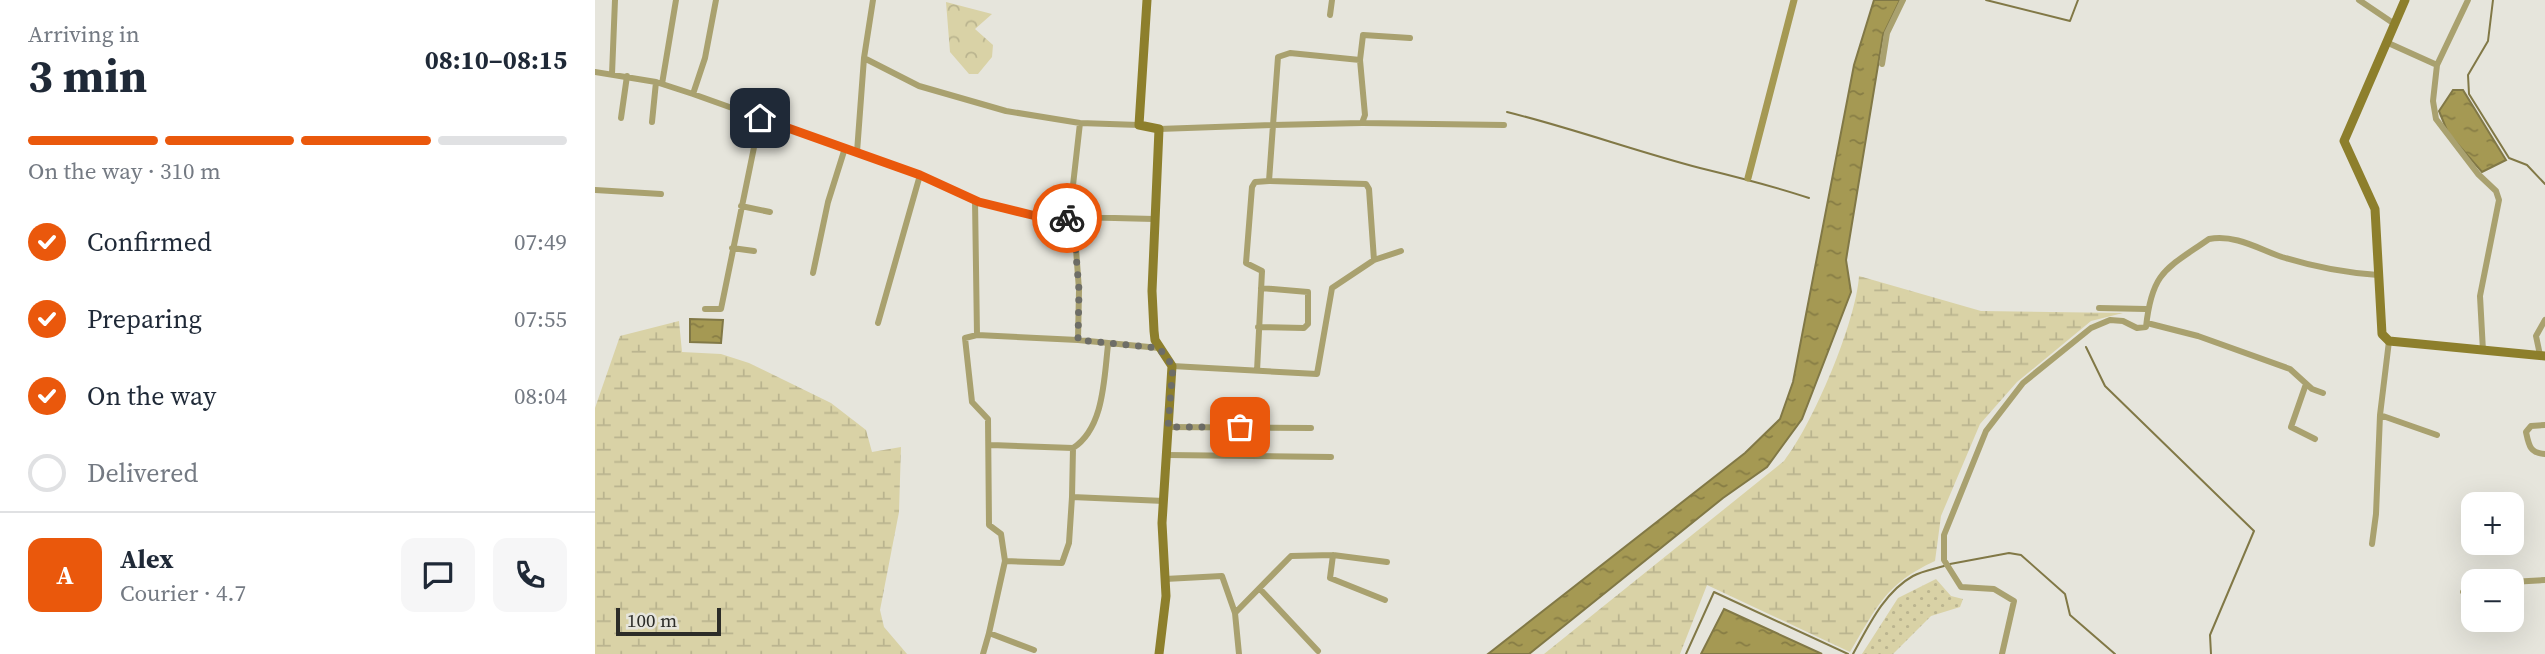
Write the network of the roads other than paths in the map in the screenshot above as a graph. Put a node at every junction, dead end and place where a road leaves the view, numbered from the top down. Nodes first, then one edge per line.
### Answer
1 (615, 0) edge
2 (675, 0) edge
3 (716, 0) edge
4 (873, 0) edge
5 (1147, 0) edge
6 (1332, 0) edge
7 (1903, 0) edge
8 (2359, 0) edge
9 (2405, 0) edge
10 (2468, 0) edge
11 (1330, 15) dead end
12 (2393, 23) junction
13 (1410, 38) dead end
14 (2386, 42) junction
15 (864, 58) junction
16 (1360, 60) junction
17 (1882, 64) dead end
18 (2437, 65) junction
19 (595, 72) edge
20 (612, 74) junction
21 (627, 76) junction
22 (659, 83) junction
23 (693, 94) junction
24 (621, 118) dead end
25 (760, 118) junction
26 (652, 122) dead end
27 (1080, 123) junction
28 (1362, 123) junction
29 (1139, 125) junction
30 (1273, 125) junction
31 (1504, 125) dead end
32 (1159, 129) junction
33 (845, 148) junction
34 (857, 152) junction
35 (920, 175) junction
36 (1269, 181) junction
37 (595, 190) edge
38 (661, 194) dead end
39 (975, 200) junction
40 (741, 206) junction
41 (770, 212) dead end
42 (1073, 218) junction
43 (1154, 219) junction
44 (733, 248) junction
45 (754, 251) dead end
46 (1401, 251) dead end
47 (1374, 260) junction
48 (813, 273) dead end
49 (2378, 275) junction
50 (1261, 288) junction
51 (2099, 308) dead end
52 (705, 309) dead end
53 (2146, 309) junction
54 (2545, 320) edge
55 (878, 323) dead end
56 (2144, 326) junction
57 (1258, 327) junction
58 (978, 335) junction
59 (1078, 340) junction
60 (2389, 341) junction
61 (1108, 345) junction
62 (1159, 348) junction
63 (2483, 351) junction
64 (2543, 355) edge
65 (1173, 366) junction
66 (1257, 371) junction
67 (2305, 384) junction
68 (2323, 393) dead end
69 (2381, 415) junction
70 (2545, 425) edge
71 (1168, 427) junction
72 (1311, 428) dead end
73 (2437, 435) dead end
74 (2315, 439) dead end
75 (991, 445) junction
76 (1073, 448) junction
77 (2545, 454) edge
78 (1167, 455) junction
79 (1331, 457) dead end
80 (1072, 497) junction
81 (1164, 501) junction
82 (2372, 544) dead end
83 (1333, 555) junction
84 (1005, 561) junction
85 (1387, 562) dead end
86 (1165, 579) junction
87 (2545, 580) edge
88 (2524, 581) edge
89 (1260, 589) junction
90 (1385, 600) dead end
91 (1234, 612) junction
92 (989, 634) junction
93 (1034, 650) dead end
94 (1318, 651) dead end
95 (983, 654) edge
96 (1159, 654) edge
97 (1239, 654) edge
98 (2002, 654) edge

1 - 20 street
2 - 22 street
3 - 23 street
4 - 15 street
5 - 29 main road
6 - 11 street
7 - 17 street
8 - 12 street
9 - 12 main road
10 - 18 street
12 - 14 main road
13 - 16 street
14 - 18 street
14 - 49 main road
15 - 27 street
15 - 34 street
16 - 28 street
16 - 30 street
18 - 63 street
19 - 20 street
20 - 21 street
21 - 22 street
21 - 24 street
22 - 23 street
22 - 26 street
23 - 25 street
25 - 33 street
25 - 40 street
27 - 29 street
27 - 42 street
28 - 30 street
28 - 31 street
29 - 32 main road
30 - 32 street
30 - 36 street
32 - 43 main road
33 - 34 street
33 - 48 street
34 - 35 street
35 - 39 street
35 - 55 street
36 - 47 street
36 - 50 street
37 - 38 street
39 - 42 street
39 - 58 street
40 - 41 street
40 - 44 street
42 - 43 street
42 - 59 street
43 - 62 main road
44 - 45 street
44 - 52 street
46 - 47 street
47 - 66 street
49 - 53 street
49 - 60 main road
50 - 57 street
50 - 57 street
51 - 53 street
53 - 56 street
54 - 64 street
56 - 67 street
56 - 98 street
57 - 66 street
58 - 59 street
58 - 75 street
59 - 61 street
60 - 63 main road
60 - 69 street
61 - 62 street
61 - 76 street
62 - 65 main road
63 - 64 main road
65 - 66 street
65 - 71 main road
67 - 68 street
67 - 74 street
69 - 73 street
69 - 82 street
70 - 77 street
71 - 72 street
71 - 78 main road
75 - 76 street
75 - 84 street
76 - 80 street
78 - 79 street
78 - 81 main road
80 - 81 street
80 - 84 street
81 - 86 main road
83 - 85 street
83 - 89 street
83 - 90 street
84 - 92 street
86 - 91 street
86 - 96 main road
87 - 88 street
89 - 91 street
89 - 94 street
91 - 97 street
92 - 93 street
92 - 95 street

